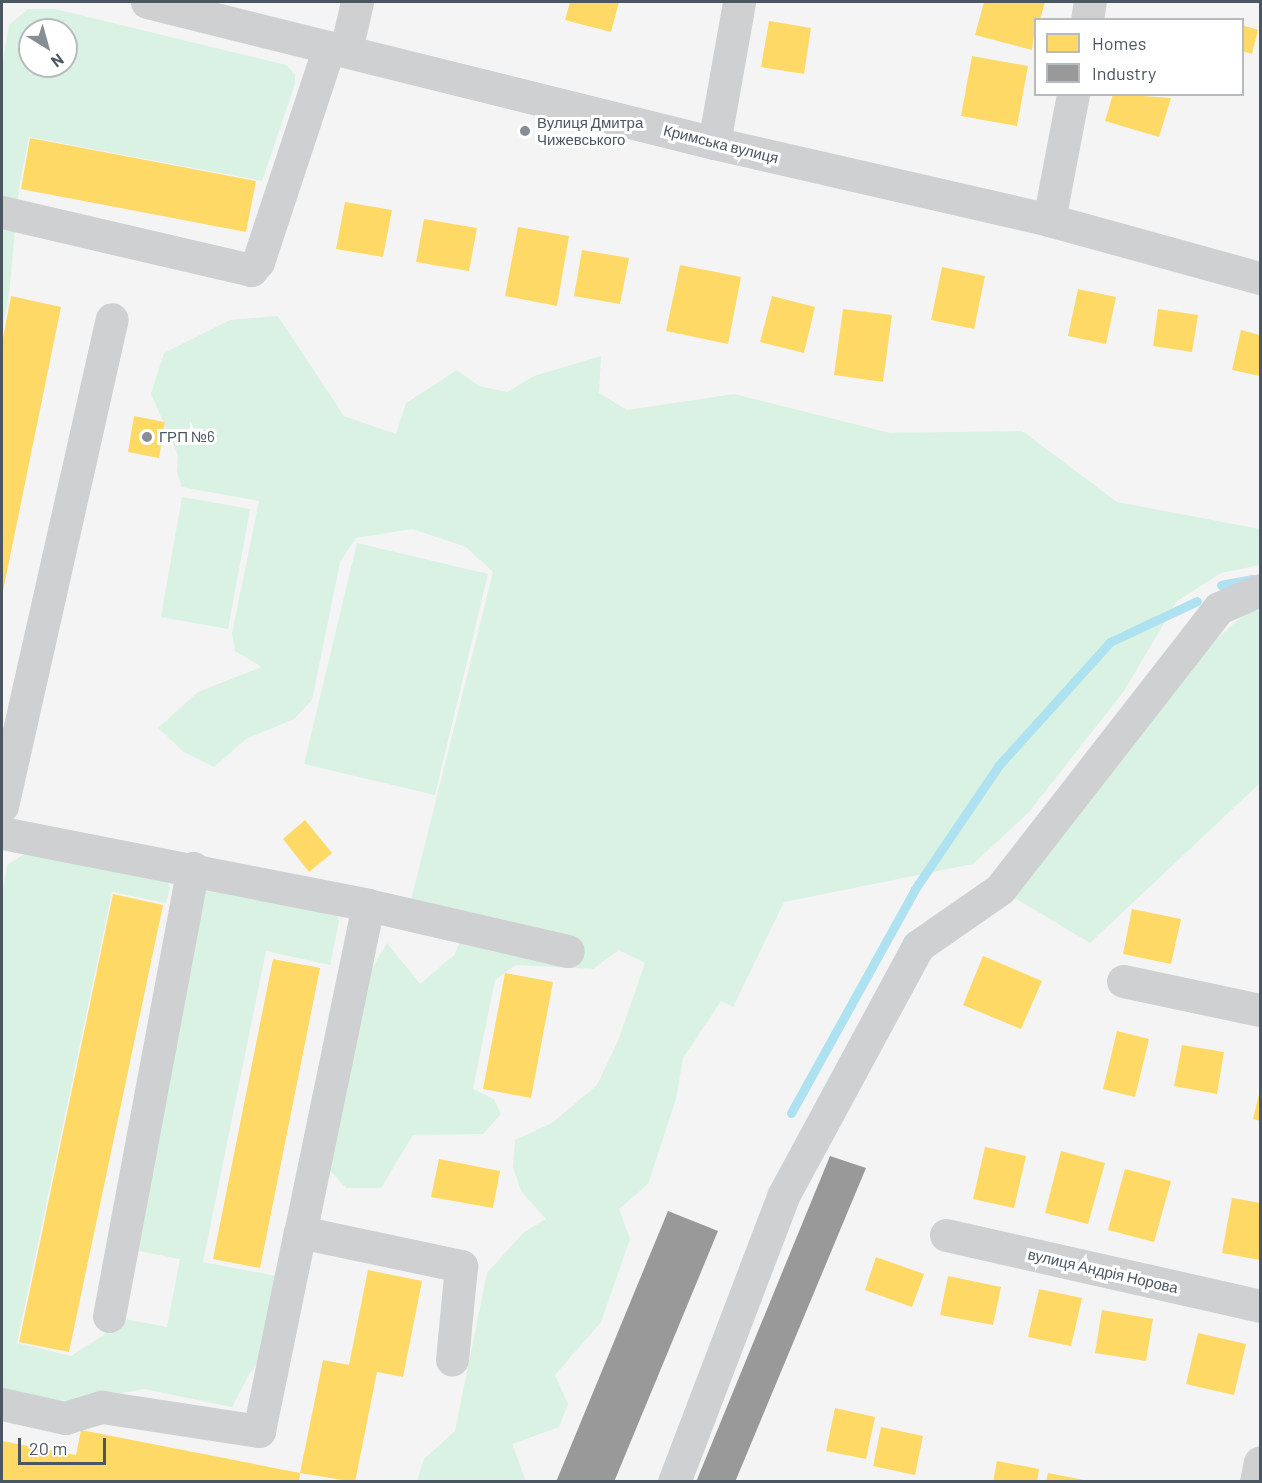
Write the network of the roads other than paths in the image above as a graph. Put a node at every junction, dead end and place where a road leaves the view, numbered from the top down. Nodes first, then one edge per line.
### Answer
1 (147, 2) edge
2 (357, 2) edge
3 (739, 2) edge
4 (1090, 2) edge
5 (1087, 18) edge
6 (337, 49) junction
7 (1073, 96) edge
8 (714, 143) junction
9 (2, 212) edge
10 (1049, 220) junction
11 (1260, 278) edge
12 (112, 319) dead end
13 (1260, 590) edge
14 (2, 806) edge
15 (2, 833) edge
16 (193, 868) junction
17 (368, 904) junction
18 (568, 951) dead end
19 (1123, 981) dead end
20 (1260, 1010) edge
21 (300, 1232) junction
22 (946, 1235) dead end
23 (1260, 1306) edge
24 (109, 1316) dead end
25 (452, 1360) dead end
26 (2, 1404) edge
27 (1260, 1462) edge
28 (674, 1477) edge
29 (1256, 1482) edge

1 - 6 street, Кримська вулиця
2 - 6 street
3 - 8 street
4 - 5 street
6 - 8 street, Кримська вулиця
6 - 9 street
7 - 10 street
8 - 10 street, Кримська вулиця
10 - 11 street, Кримська вулиця
12 - 14 street
13 - 28 street
15 - 16 street
16 - 17 street
16 - 24 street
17 - 18 street
17 - 21 street
19 - 20 street
21 - 25 street
21 - 26 street
22 - 23 street, вулиця Андрія Норова
27 - 29 street

